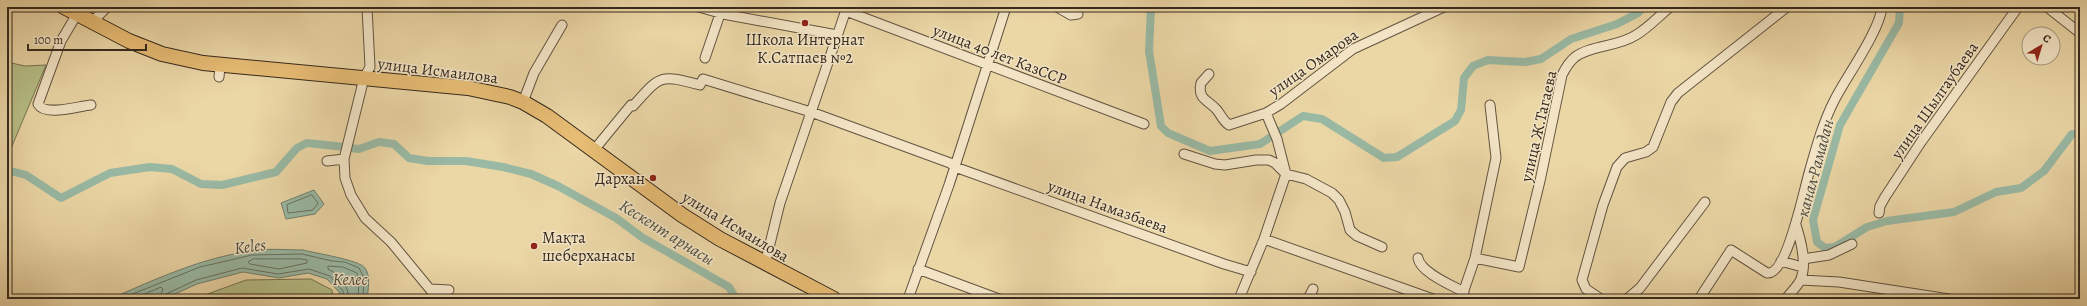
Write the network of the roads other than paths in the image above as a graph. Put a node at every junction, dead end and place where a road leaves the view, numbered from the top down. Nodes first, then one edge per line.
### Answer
1 (64, 7) edge
2 (107, 7) edge
3 (367, 7) edge
4 (699, 7) edge
5 (1006, 7) edge
6 (1058, 7) edge
7 (1444, 7) edge
8 (1670, 7) edge
9 (1787, 7) edge
10 (1882, 7) edge
11 (2018, 7) edge
12 (2047, 7) edge
13 (846, 9) edge
14 (77, 14) junction
15 (720, 14) junction
16 (1078, 14) dead end
17 (92, 22) junction
18 (562, 26) dead end
19 (2080, 33) edge
20 (837, 35) junction
21 (705, 58) dead end
22 (987, 66) junction
23 (1209, 74) dead end
24 (364, 78) junction
25 (522, 102) junction
26 (1490, 104) dead end
27 (90, 105) dead end
28 (811, 112) junction
29 (1266, 113) junction
30 (1144, 124) dead end
31 (594, 150) junction
32 (1184, 154) dead end
33 (344, 159) junction
34 (327, 160) dead end
35 (955, 167) junction
36 (1286, 174) junction
37 (1705, 202) dead end
38 (1879, 213) dead end
39 (1796, 225) junction
40 (1264, 239) junction
41 (1852, 244) dead end
42 (1382, 247) dead end
43 (1418, 258) dead end
44 (1475, 258) junction
45 (1781, 261) junction
46 (1802, 263) junction
47 (765, 264) junction
48 (918, 269) junction
49 (1251, 272) junction
50 (1801, 280) junction
51 (431, 289) junction
52 (1312, 289) dead end
53 (449, 290) dead end
54 (1462, 296) edge
55 (438, 299) edge
56 (834, 299) edge
57 (908, 299) edge
58 (999, 299) edge
59 (1239, 299) edge
60 (1308, 299) edge
61 (1433, 299) edge
62 (1601, 299) edge
63 (1627, 299) edge
64 (1699, 299) edge
65 (1786, 299) edge
66 (1949, 299) edge

1 - 14 main road, улица Исмаилова
2 - 17 street
3 - 24 street
4 - 15 street
5 - 22 street
6 - 16 street
7 - 29 street, улица Омарова
8 - 44 street, улица Ж.Тагаева
9 - 62 street
10 - 39 street
11 - 38 street, улица Шылгаубаева
12 - 19 street
13 - 20 street
13 - 22 street, улица 40 лет КазССР
14 - 17 main road, улица Исмаилова
14 - 27 street
15 - 20 street
15 - 21 street
17 - 24 main road, улица Исмаилова
18 - 25 street
20 - 28 street
22 - 30 street, улица 40 лет КазССР
22 - 35 street
23 - 29 street, улица Омарова
24 - 25 main road, улица Исмаилова
24 - 33 street
25 - 31 main road, улица Исмаилова
26 - 44 street, улица Ж.Тагаева
28 - 31 street, улица Намазбаева
28 - 35 street, улица Намазбаева
28 - 47 street
29 - 36 street, улица Омарова
31 - 47 main road, улица Исмаилова
32 - 36 street
33 - 34 street
33 - 51 street
35 - 48 street
35 - 49 street, улица Намазбаева
36 - 40 street
36 - 42 street
37 - 63 street
39 - 45 street
39 - 46 street
40 - 49 street
40 - 61 street
41 - 46 street
43 - 54 street
44 - 54 street, улица Ж.Тагаева
45 - 46 street
45 - 64 street
46 - 50 street
47 - 56 main road, улица Исмаилова
48 - 57 street
48 - 58 street
49 - 59 street
50 - 65 street
50 - 66 street
51 - 53 street
51 - 55 street
52 - 60 street

